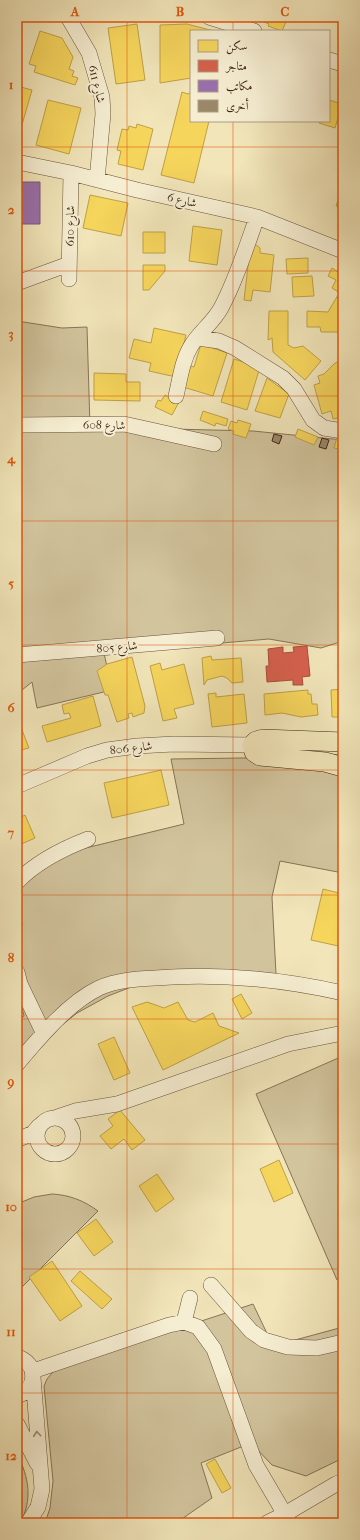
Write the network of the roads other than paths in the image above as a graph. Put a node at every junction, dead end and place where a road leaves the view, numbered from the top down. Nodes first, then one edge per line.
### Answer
1 (68, 17) edge
2 (209, 17) edge
3 (251, 30) edge
4 (330, 60) edge
5 (343, 64) edge
6 (17, 162) edge
7 (71, 173) junction
8 (97, 180) junction
9 (257, 217) junction
10 (343, 251) edge
11 (69, 264) junction
12 (69, 279) dead end
13 (17, 283) edge
14 (198, 338) junction
15 (176, 396) dead end
16 (17, 425) edge
17 (343, 431) edge
18 (214, 444) dead end
19 (217, 638) dead end
20 (17, 655) edge
21 (343, 742) edge
22 (252, 745) junction
23 (343, 767) edge
24 (17, 786) edge
25 (88, 839) dead end
26 (17, 882) edge
27 (17, 972) edge
28 (343, 993) edge
29 (43, 1032) junction
30 (343, 1033) edge
31 (17, 1064) edge
32 (67, 1117) junction
33 (39, 1126) junction
34 (17, 1141) edge
35 (42, 1149) junction
36 (211, 1284) dead end
37 (190, 1298) dead end
38 (184, 1322) junction
39 (343, 1342) edge
40 (17, 1357) edge
41 (33, 1374) junction
42 (17, 1396) edge
43 (17, 1424) edge
44 (42, 1472) junction
45 (341, 1479) edge
46 (288, 1519) edge
47 (28, 1523) edge
48 (267, 1523) edge

1 - 8 street, شارع 611
2 - 3 street
4 - 5 street
6 - 7 street, شارع 6
7 - 8 street, شارع 6
7 - 11 street, شارع 610
8 - 9 street, شارع 6
9 - 10 street, شارع 6
9 - 14 street
11 - 12 street, شارع 610
11 - 13 street
14 - 15 street
14 - 17 street
16 - 18 street, شارع 608
19 - 20 street, شارع 805
21 - 22 main road
22 - 23 main road
22 - 24 street, شارع 806
25 - 26 street
27 - 29 street
28 - 29 street
29 - 31 street
30 - 32 street
32 - 33 street
32 - 35 street
33 - 34 street
33 - 35 street
34 - 35 street
36 - 39 street
37 - 38 street
38 - 41 street
38 - 46 street
40 - 41 street
41 - 42 street
44 -> 41 street
43 - 44 street
44 - 47 street
45 - 46 street
46 - 48 street

